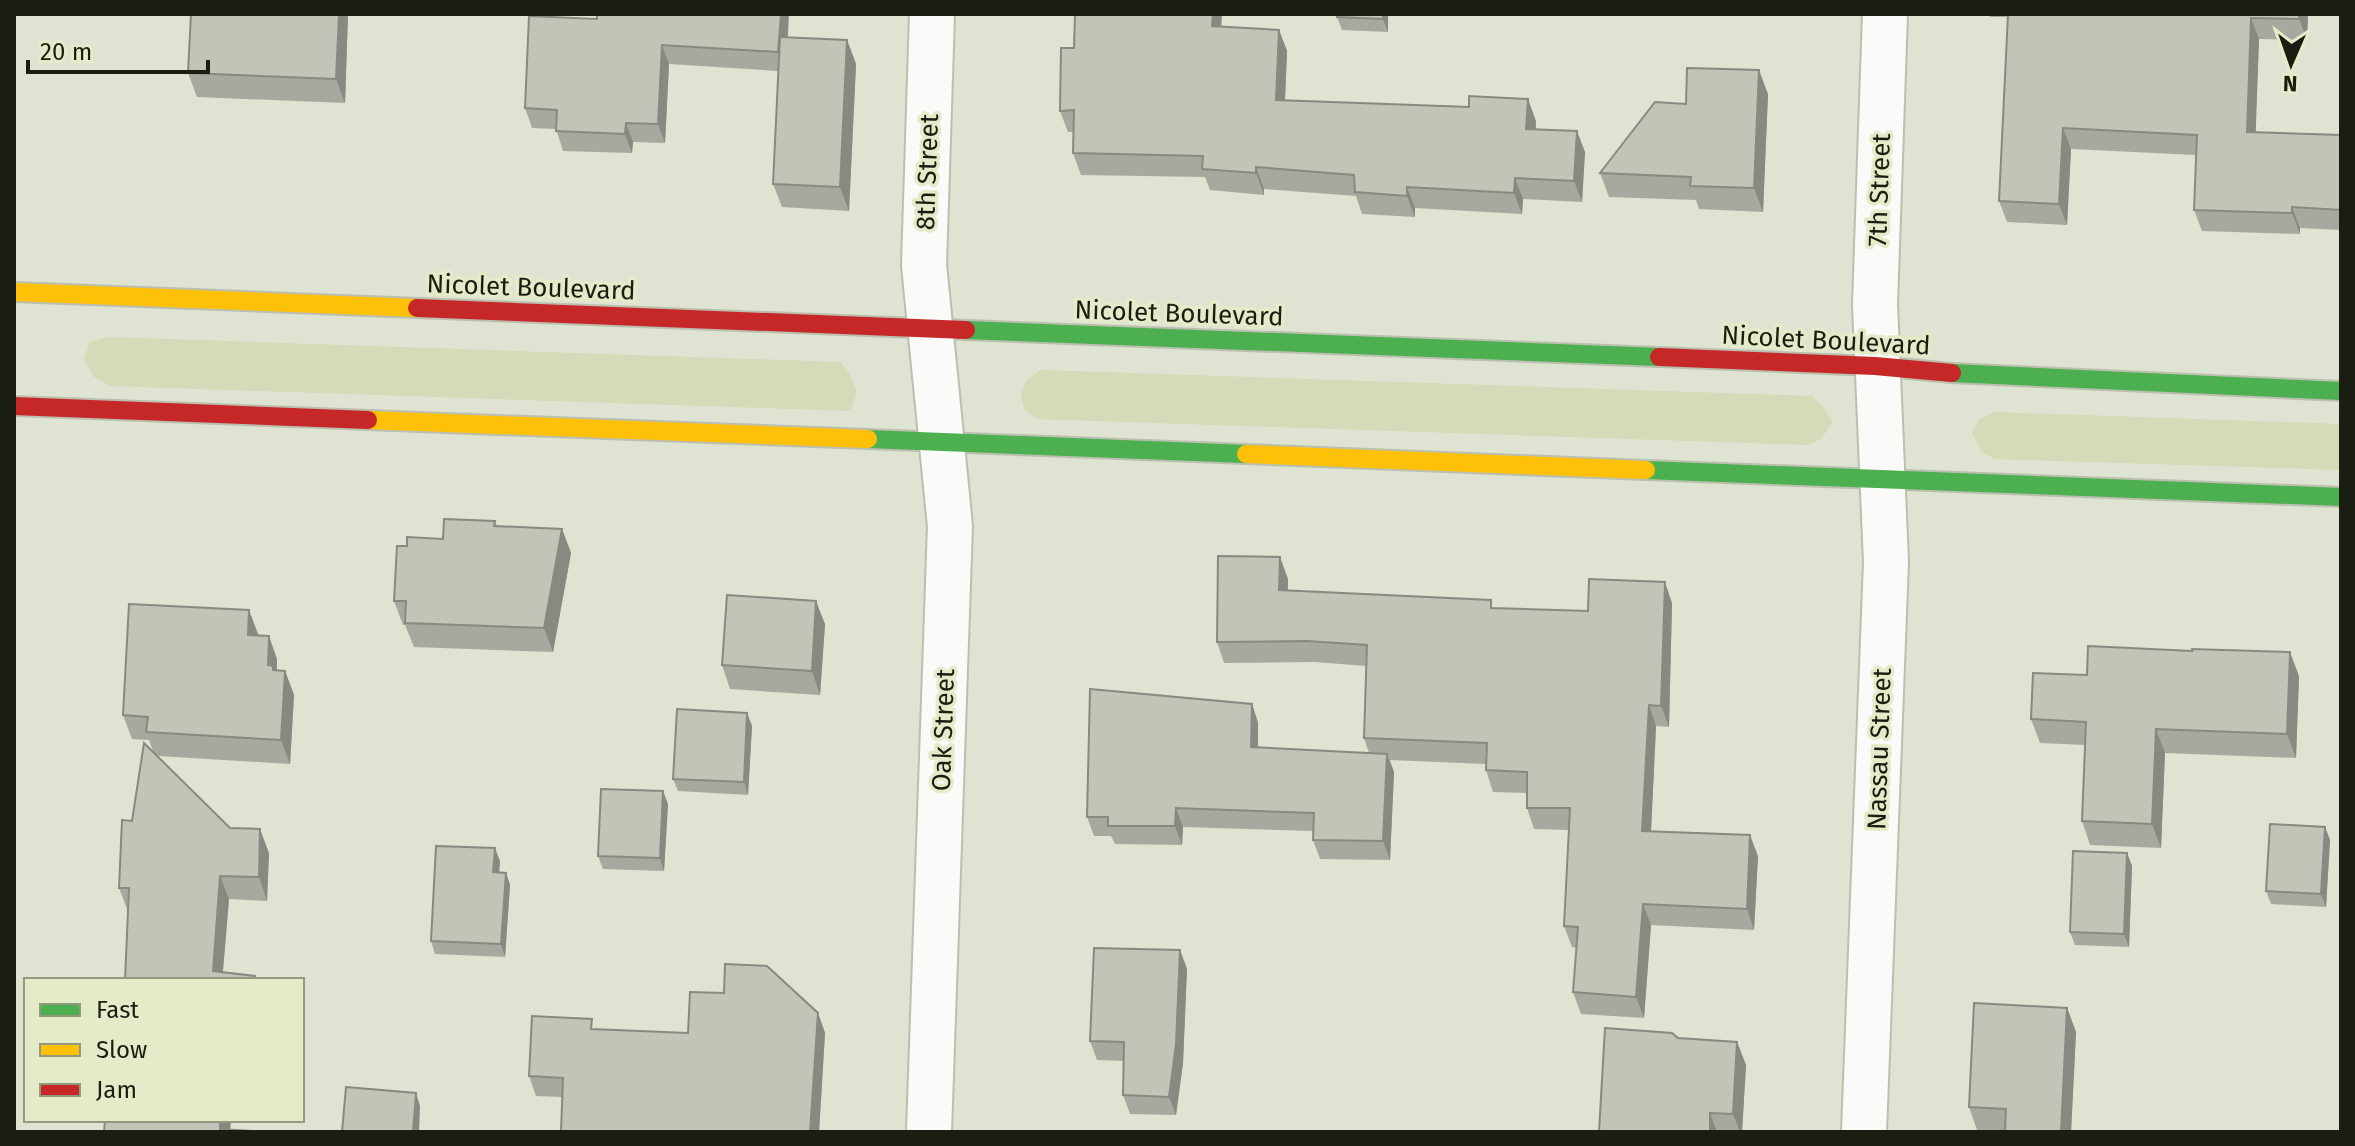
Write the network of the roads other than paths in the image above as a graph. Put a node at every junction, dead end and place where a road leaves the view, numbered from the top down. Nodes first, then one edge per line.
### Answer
1 (932, 14) edge
2 (1885, 14) edge
3 (14, 292) edge
4 (929, 329) junction
5 (1875, 366) junction
6 (2341, 391) edge
7 (14, 406) edge
8 (940, 444) junction
9 (1883, 479) junction
10 (2341, 497) edge
11 (929, 1132) edge
12 (1864, 1132) edge

1 - 4 street, 8th Street
2 - 5 street, 7th Street
3 - 4 street, Nicolet Boulevard
4 - 5 street, Nicolet Boulevard
4 - 8 street, Oak Street
5 - 6 street, Nicolet Boulevard
5 - 9 street, Nassau Street
7 - 8 street
8 - 9 street
8 - 11 street, Oak Street
9 - 10 street
9 - 12 street, Nassau Street

